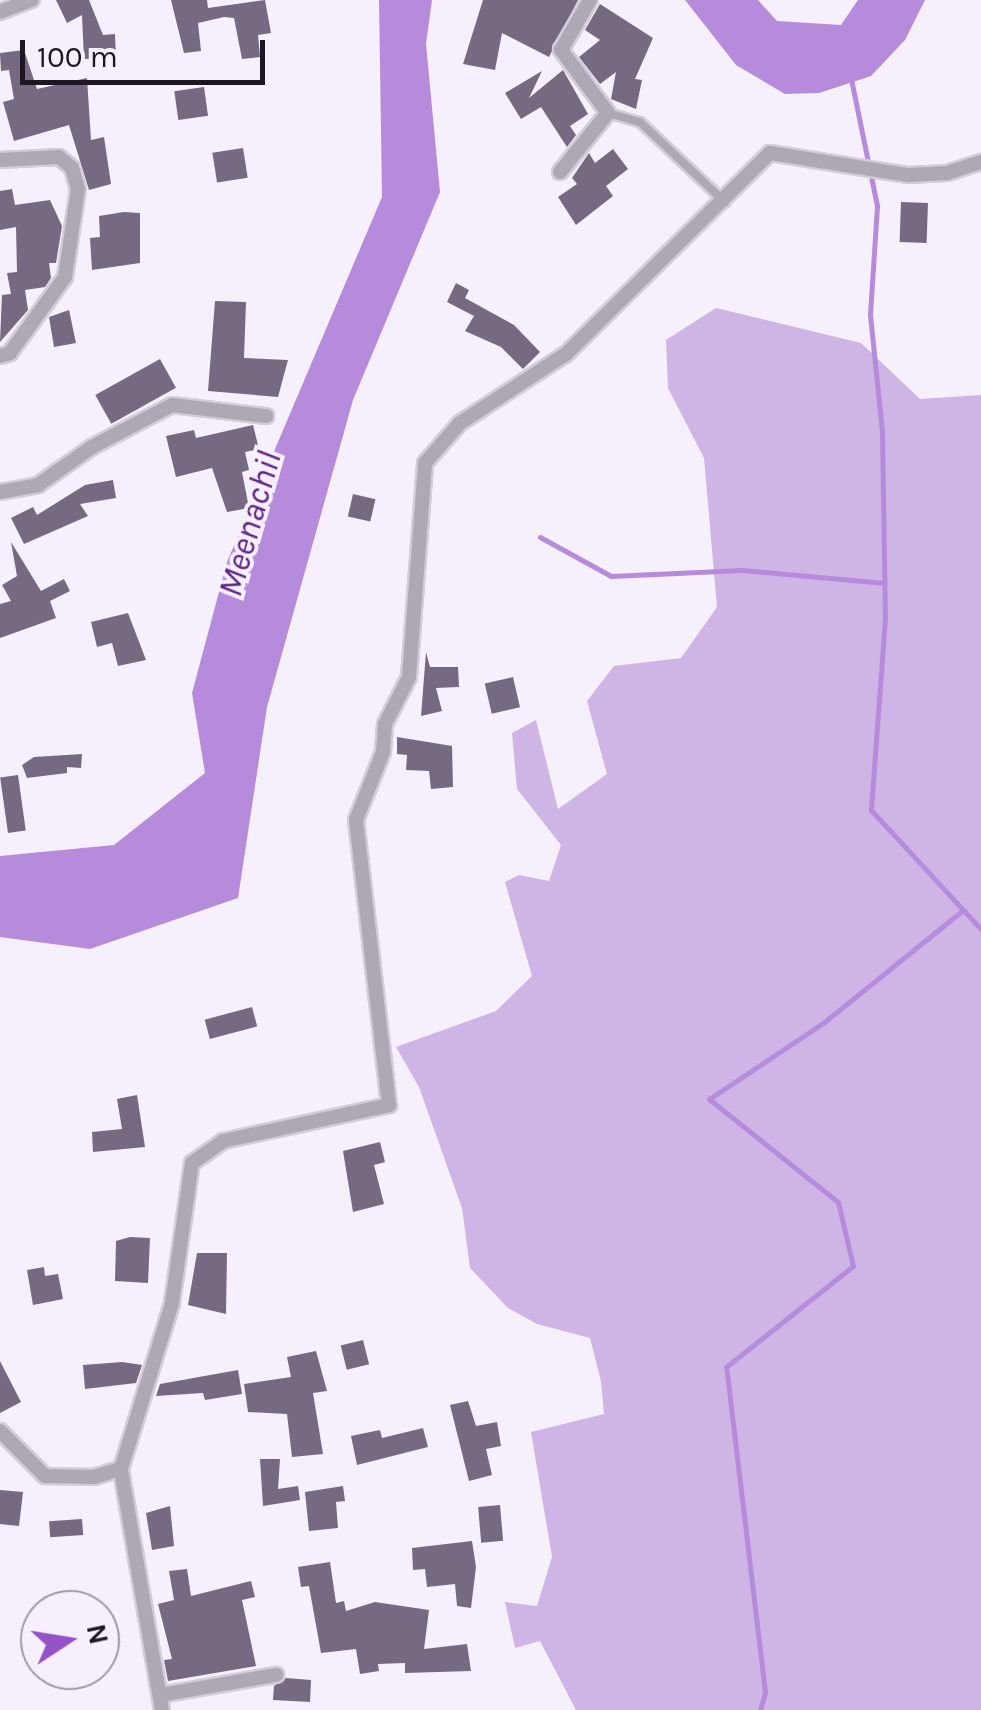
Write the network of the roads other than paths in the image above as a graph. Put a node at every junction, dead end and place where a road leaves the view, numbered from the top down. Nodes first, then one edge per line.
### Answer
1 (32, 0) edge
2 (590, 0) edge
3 (0, 12) edge
4 (608, 113) junction
5 (0, 160) edge
6 (981, 162) edge
7 (560, 172) dead end
8 (724, 202) junction
9 (0, 356) edge
10 (266, 416) dead end
11 (0, 492) edge
12 (0, 1431) edge
13 (121, 1469) junction
14 (276, 1675) dead end
15 (161, 1702) edge

1 - 3 street
2 - 4 street
4 - 7 street
4 - 8 lane
5 - 9 street
6 - 8 street
8 - 13 street
10 - 11 street
12 - 13 street
13 - 15 street
14 - 15 street

